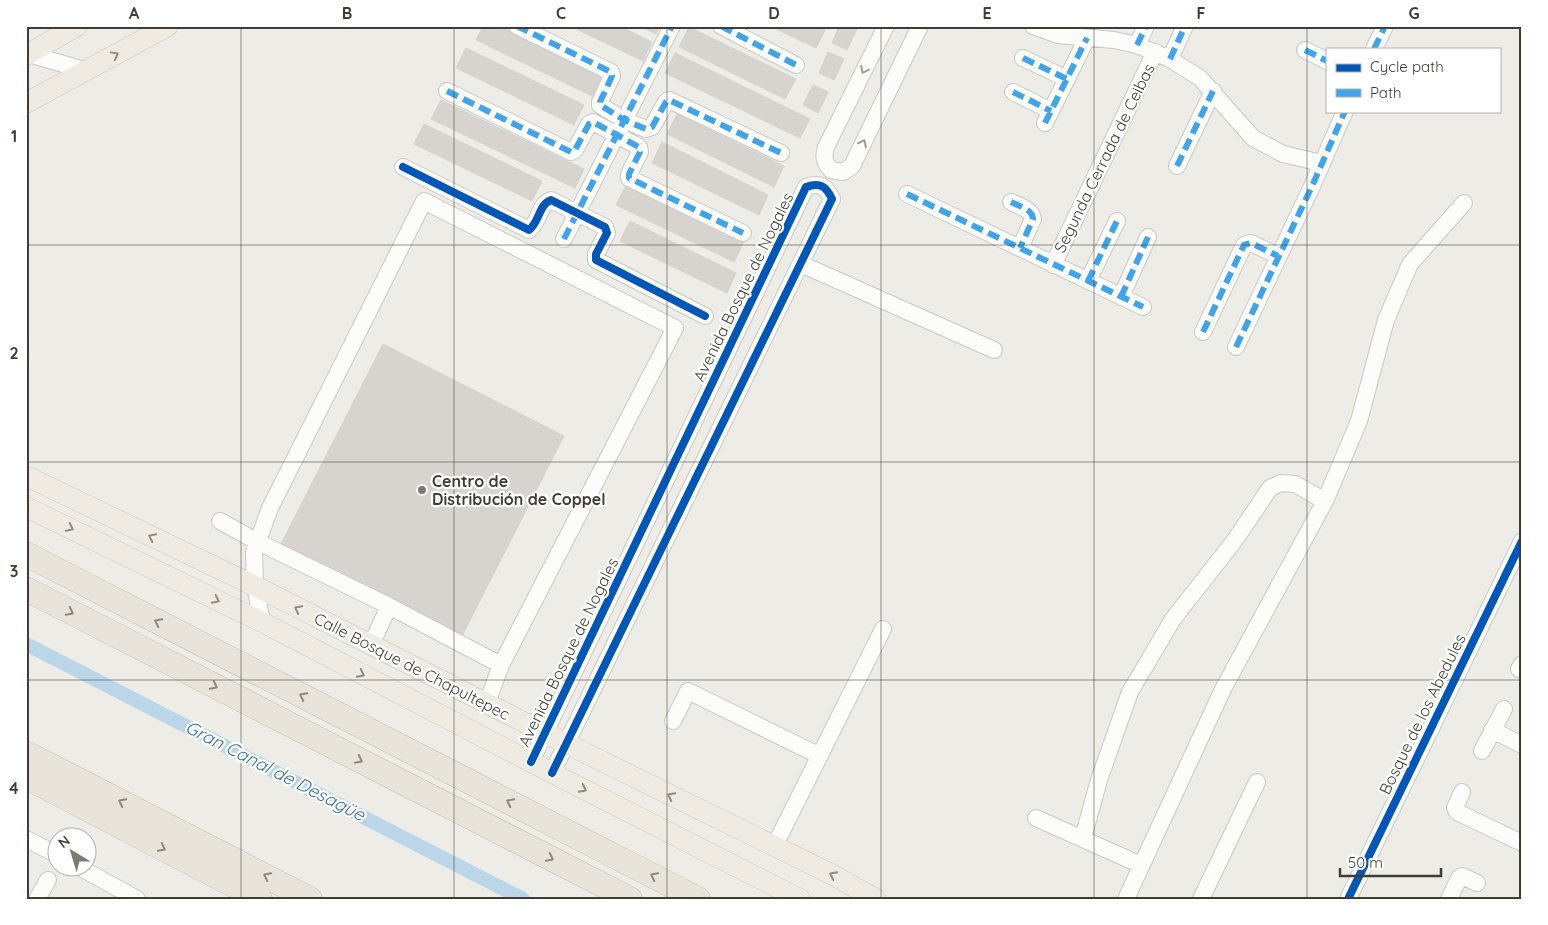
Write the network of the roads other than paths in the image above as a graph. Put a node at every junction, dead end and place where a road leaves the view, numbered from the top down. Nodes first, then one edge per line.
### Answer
1 (77, 26) edge
2 (168, 26) edge
3 (517, 26) edge
4 (672, 26) edge
5 (721, 26) edge
6 (886, 26) edge
7 (920, 26) edge
8 (1033, 26) edge
9 (1146, 26) edge
10 (1185, 26) edge
11 (1385, 26) edge
12 (1087, 38) junction
13 (1137, 45) junction
14 (1374, 48) edge
15 (1305, 50) dead end
16 (1154, 52) junction
17 (27, 54) edge
18 (1023, 58) dead end
19 (1170, 59) junction
20 (1326, 60) edge
21 (796, 65) dead end
22 (87, 71) junction
23 (1067, 79) junction
24 (447, 91) dead end
25 (1213, 91) junction
26 (1013, 92) dead end
27 (26, 104) edge
28 (1345, 112) edge
29 (624, 120) junction
30 (616, 135) junction
31 (781, 153) dead end
32 (1321, 163) junction
33 (1177, 166) dead end
34 (403, 167) dead end
35 (907, 194) dead end
36 (1011, 202) dead end
37 (1464, 203) dead end
38 (577, 213) junction
39 (1117, 221) dead end
40 (743, 233) dead end
41 (1148, 237) dead end
42 (564, 239) dead end
43 (1020, 248) junction
44 (1278, 256) junction
45 (800, 264) junction
46 (1053, 265) junction
47 (1088, 281) junction
48 (756, 292) junction
49 (1121, 297) junction
50 (782, 304) junction
51 (1143, 307) dead end
52 (705, 316) dead end
53 (1203, 332) dead end
54 (1236, 346) dead end
55 (994, 350) dead end
56 (692, 426) junction
57 (717, 436) junction
58 (26, 476) edge
59 (1325, 501) junction
60 (26, 507) edge
61 (220, 521) dead end
62 (258, 542) junction
63 (1521, 543) edge
64 (26, 554) edge
65 (254, 586) junction
66 (26, 590) edge
67 (390, 606) junction
68 (262, 622) junction
69 (883, 629) dead end
70 (371, 645) junction
71 (501, 665) junction
72 (560, 701) junction
73 (486, 704) junction
74 (1504, 709) dead end
75 (583, 712) junction
76 (673, 721) dead end
77 (1492, 730) junction
78 (545, 733) junction
79 (567, 744) junction
80 (1522, 745) edge
81 (1482, 750) dead end
82 (26, 753) edge
83 (820, 756) junction
84 (531, 762) junction
85 (552, 773) junction
86 (26, 777) edge
87 (1257, 782) dead end
88 (1462, 792) dead end
89 (1036, 818) dead end
90 (1082, 838) junction
91 (26, 839) edge
92 (1522, 843) edge
93 (774, 847) junction
94 (48, 850) edge
95 (1141, 865) junction
96 (98, 877) edge
97 (48, 880) dead end
98 (1477, 883) dead end
99 (37, 899) edge
100 (137, 899) edge
101 (260, 899) edge
102 (310, 899) edge
103 (630, 899) edge
104 (698, 899) edge
105 (800, 899) edge
106 (876, 899) edge
107 (1126, 899) edge
108 (1201, 899) edge
109 (1348, 899) edge
110 (1449, 899) edge

1 - 17 main road
22 -> 2 main road
3 - 29 street
4 - 29 street
5 - 21 street
6 -> 7 street
8 - 12 street
9 - 13 street
10 - 19 street
11 - 14 street
12 - 13 street
12 - 23 street
13 - 16 street
15 - 20 street
16 - 19 street
16 - 46 street, Segunda Cerrada de Ceibas
17 - 22 street
18 - 23 street
19 - 25 street
22 - 27 main road
23 - 26 street
24 - 30 street
25 - 32 street
25 - 33 street
28 - 32 street
29 - 30 street
29 - 31 street
30 - 38 street
30 - 40 street
32 - 44 street
34 - 38 street
35 - 43 street
36 - 43 street
37 - 59 street
38 - 42 street
38 - 52 street
39 - 47 street
41 - 49 street
43 - 46 street
44 - 53 street
44 - 54 street
45 - 48 street, Avenida Bosque de Nogales
45 - 50 street, Avenida Bosque de Nogales
45 - 55 street
46 - 47 street
47 - 49 street
48 - 50 street, Avenida Bosque de Nogales
48 - 56 street, Avenida Bosque de Nogales
49 - 51 street
50 - 57 street, Avenida Bosque de Nogales
56 - 57 street
56 - 72 street, Avenida Bosque de Nogales
57 - 75 street, Avenida Bosque de Nogales
65 -> 58 main road, Calle Bosque de Chapultepec
59 - 90 street
59 - 95 street
60 -> 68 main road, Calle Bosque de Chapultepec
61 - 62 street
62 - 65 street
62 - 67 street
62 - 71 street
63 - 109 street, Bosque de los Abedules
104 -> 64 highway
65 - 68 street
70 -> 65 main road, Calle Bosque de Chapultepec
66 -> 103 highway
67 - 70 street
67 - 71 street
68 -> 84 main road, Calle Bosque de Chapultepec
69 - 83 street
70 - 73 main road, Calle Bosque de Chapultepec
71 - 73 street
72 - 75 street, Avenida Bosque de Nogales
72 - 78 street, Avenida Bosque de Nogales
73 - 78 main road, Calle Bosque de Chapultepec
74 - 77 street
75 - 79 street, Avenida Bosque de Nogales
76 - 83 street
77 - 80 street
77 - 81 street
78 - 79 main road, Calle Bosque de Chapultepec
78 - 84 street, Avenida Bosque de Nogales
79 - 85 street, Avenida Bosque de Nogales
93 -> 79 main road, Calle Bosque de Chapultepec
102 -> 82 highway
83 - 93 street
84 - 85 main road, Calle Bosque de Chapultepec
85 -> 105 main road, Calle Bosque de Chapultepec
86 -> 101 highway
87 - 108 street
88 - 92 street
89 - 90 street
90 - 95 street
91 - 94 street
106 -> 93 main road, Calle Bosque de Chapultepec
95 - 107 street
96 - 100 street
97 - 99 street
98 - 110 street

